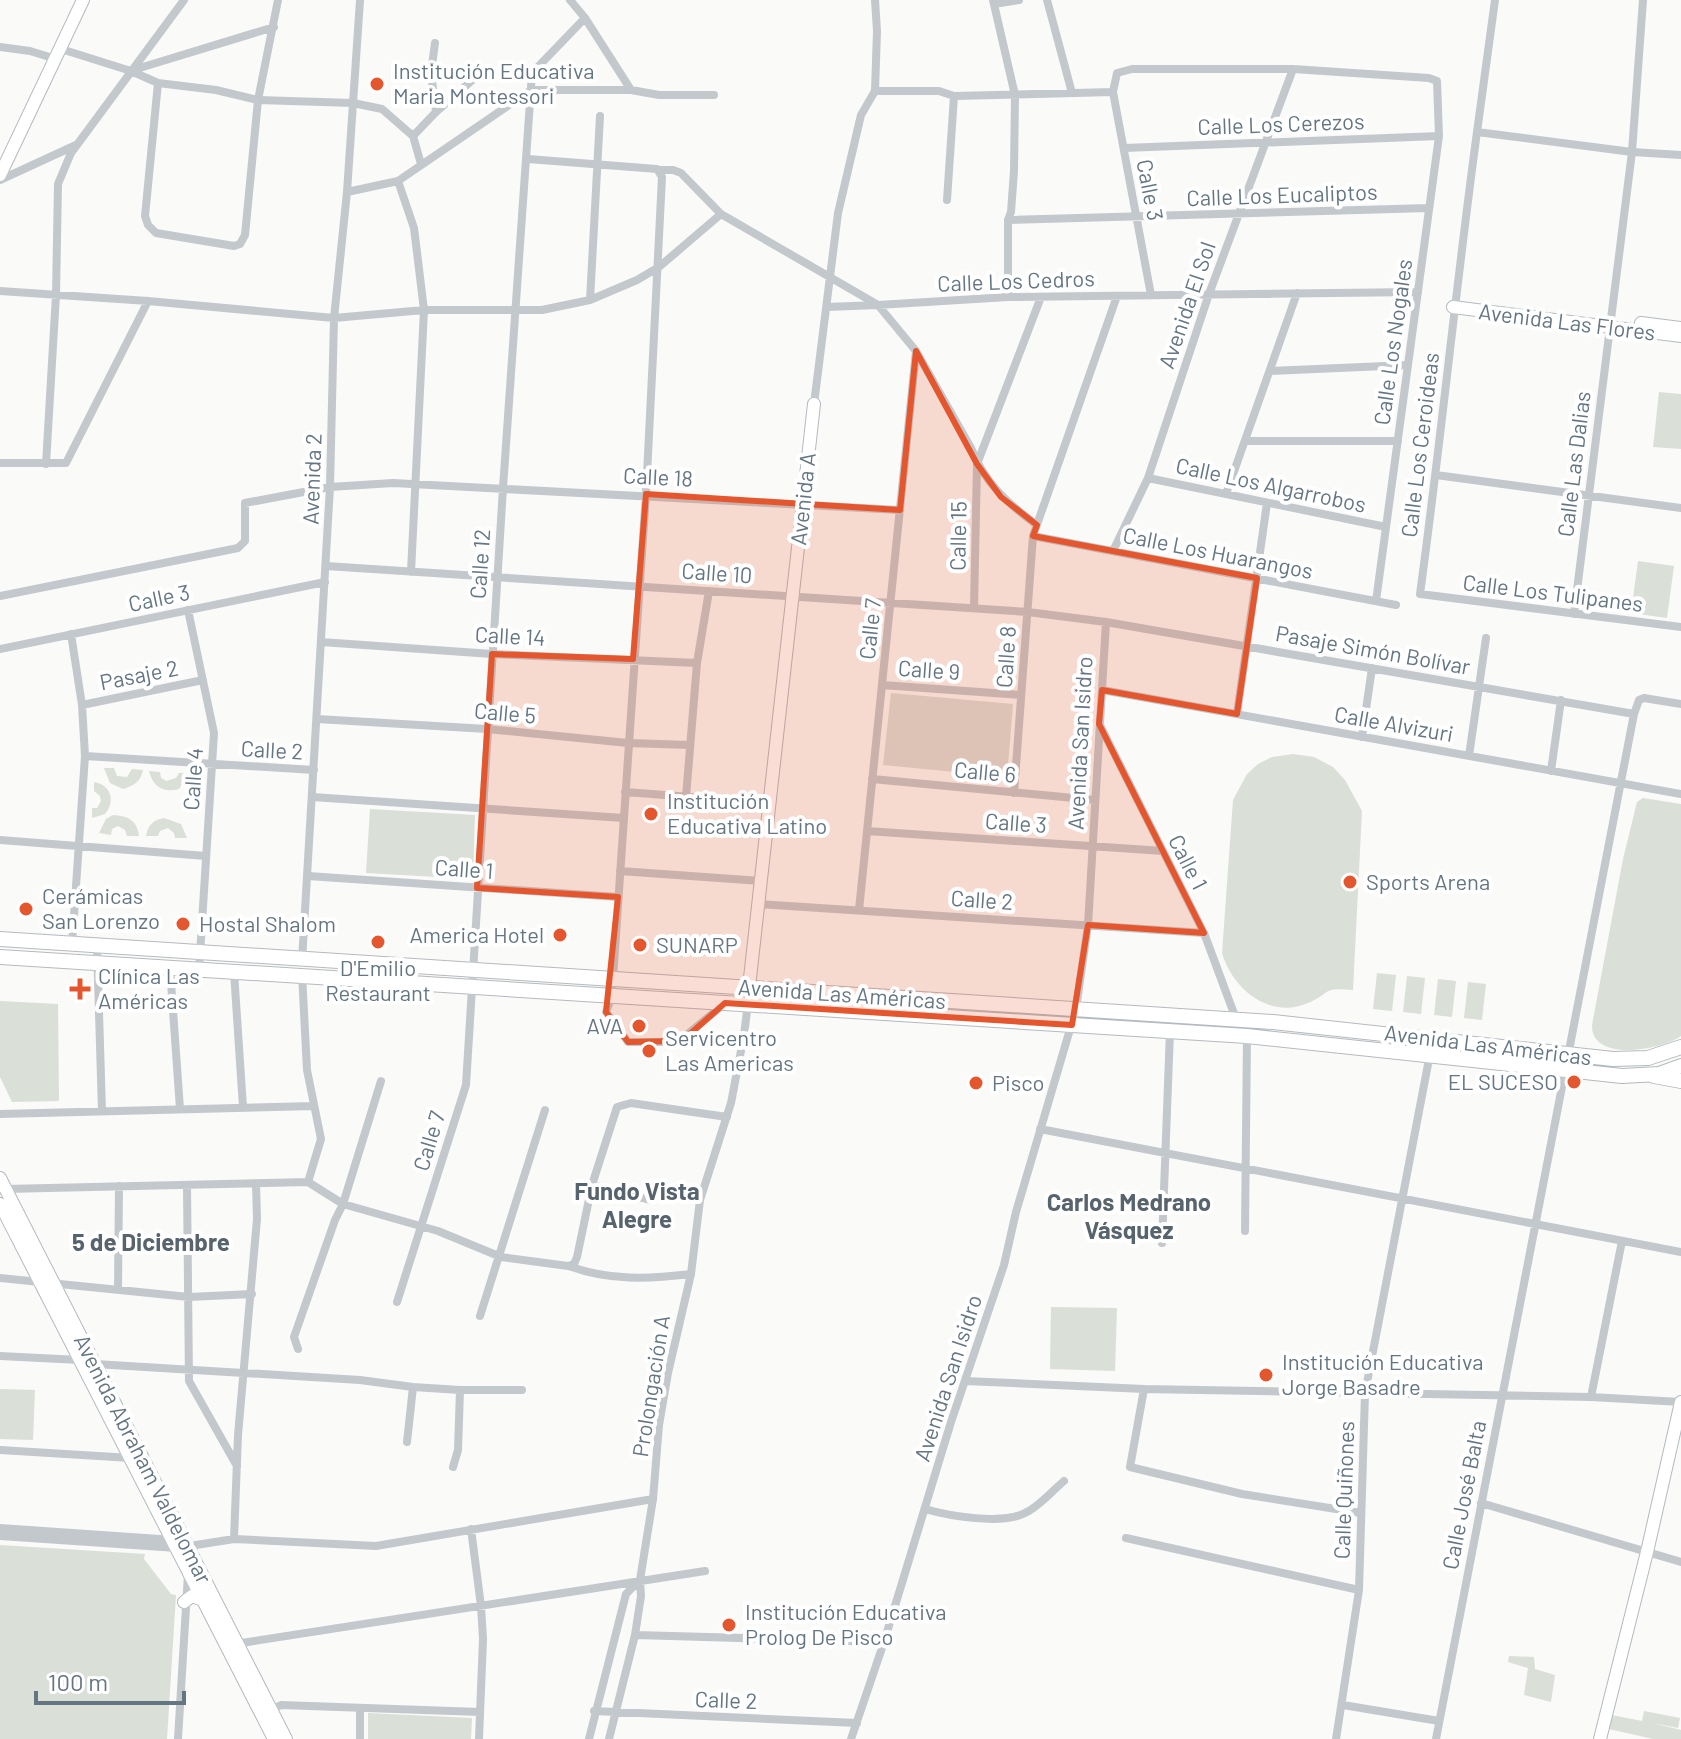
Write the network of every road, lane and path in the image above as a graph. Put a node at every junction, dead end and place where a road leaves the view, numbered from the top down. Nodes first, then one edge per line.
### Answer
1 (83, 0) edge
2 (184, 0) edge
3 (278, 0) edge
4 (360, 0) edge
5 (570, 0) edge
6 (875, 0) edge
7 (1019, 0) edge
8 (1047, 0) edge
9 (1495, 0) edge
10 (1643, 0) edge
11 (994, 2) edge
12 (585, 18) junction
13 (274, 27) junction
14 (435, 43) dead end
15 (0, 47) edge
16 (58, 54) junction
17 (485, 69) dead end
18 (1293, 69) junction
19 (131, 71) junction
20 (158, 83) junction
21 (531, 90) junction
22 (631, 90) junction
23 (875, 91) junction
24 (1113, 92) junction
25 (1072, 93) junction
26 (714, 95) dead end
27 (1015, 95) junction
28 (954, 96) junction
29 (258, 100) junction
30 (353, 103) junction
31 (436, 112) junction
32 (600, 116) dead end
33 (1477, 132) junction
34 (413, 136) junction
35 (1439, 136) junction
36 (1265, 142) junction
37 (77, 145) junction
38 (1124, 148) junction
39 (0, 150) edge
40 (1632, 152) junction
41 (1681, 155) edge
42 (528, 159) junction
43 (421, 164) junction
44 (597, 164) junction
45 (659, 170) junction
46 (2, 173) edge
47 (398, 181) junction
48 (347, 192) junction
49 (947, 200) dead end
50 (1429, 208) junction
51 (721, 214) junction
52 (1237, 215) junction
53 (1137, 218) junction
54 (1008, 220) junction
55 (659, 267) junction
56 (831, 279) junction
57 (0, 291) edge
58 (1418, 292) junction
59 (1297, 293) junction
60 (1209, 294) junction
61 (56, 295) junction
62 (1151, 295) junction
63 (1117, 296) junction
64 (1008, 297) junction
65 (1041, 297) junction
66 (590, 300) junction
67 (148, 301) junction
68 (1454, 303) junction
69 (878, 305) junction
70 (827, 307) junction
71 (424, 310) junction
72 (517, 310) junction
73 (334, 318) junction
74 (1610, 323) junction
75 (1681, 328) edge
76 (1681, 336) edge
77 (916, 351) junction
78 (1408, 365) junction
79 (1270, 371) junction
80 (814, 404) joint
81 (1246, 441) junction
82 (1398, 441) junction
83 (0, 463) edge
84 (46, 464) junction
85 (977, 464) junction
86 (1436, 475) junction
87 (1148, 478) junction
88 (414, 483) junction
89 (330, 487) junction
90 (503, 488) junction
91 (646, 494) junction
92 (1226, 494) junction
93 (1588, 495) junction
94 (803, 503) junction
95 (1267, 503) junction
96 (1681, 508) edge
97 (900, 510) junction
98 (1037, 525) junction
99 (1386, 527) junction
100 (1033, 536) junction
101 (1113, 551) junction
102 (326, 566) junction
103 (411, 572) junction
104 (497, 577) junction
105 (1257, 578) junction
106 (325, 582) junction
107 (639, 586) junction
108 (709, 591) junction
109 (1420, 594) joint
110 (0, 596) edge
111 (793, 596) junction
112 (1376, 601) junction
113 (890, 603) junction
114 (1396, 605) dead end
115 (974, 608) junction
116 (188, 610) junction
117 (1028, 612) junction
118 (1574, 614) junction
119 (1106, 622) junction
120 (1681, 627) edge
121 (71, 634) junction
122 (1486, 638) dead end
123 (321, 642) junction
124 (1247, 646) junction
125 (0, 649) edge
126 (492, 654) junction
127 (633, 659) junction
128 (697, 663) junction
129 (1372, 668) junction
130 (203, 680) junction
131 (882, 685) junction
132 (1479, 686) junction
133 (1102, 690) junction
134 (1021, 695) junction
135 (1561, 700) junction
136 (1681, 704) edge
137 (82, 705) junction
138 (1237, 714) junction
139 (1634, 714) junction
140 (317, 719) junction
141 (1099, 724) junction
142 (487, 729) junction
143 (1362, 737) junction
144 (628, 743) junction
145 (690, 745) junction
146 (85, 756) junction
147 (1469, 756) junction
148 (211, 765) junction
149 (314, 770) junction
150 (1551, 771) junction
151 (872, 779) junction
152 (1620, 783) junction
153 (625, 792) junction
154 (1014, 793) junction
155 (1681, 794) edge
156 (312, 797) junction
157 (686, 797) junction
158 (1095, 800) junction
159 (770, 803) junction
160 (482, 808) junction
161 (624, 818) junction
162 (867, 831) junction
163 (0, 840) edge
164 (79, 846) junction
165 (1092, 846) junction
166 (1163, 851) junction
167 (206, 856) junction
168 (620, 871) junction
169 (308, 876) junction
170 (761, 881) junction
171 (477, 888) junction
172 (618, 897) junction
173 (758, 904) junction
174 (859, 910) junction
175 (1088, 925) junction
176 (1204, 933) junction
177 (0, 939) edge
178 (72, 944) junction
179 (97, 946) junction
180 (200, 953) junction
181 (0, 957) edge
182 (303, 959) junction
183 (95, 963) junction
184 (170, 968) junction
185 (199, 970) junction
186 (472, 970) junction
187 (234, 972) junction
188 (503, 972) junction
189 (301, 976) junction
190 (567, 976) junction
191 (613, 979) junction
192 (471, 987) junction
193 (749, 987) junction
194 (501, 989) junction
195 (566, 993) junction
196 (612, 996) junction
197 (725, 1003) junction
198 (748, 1005) junction
199 (1076, 1009) junction
200 (1236, 1019) junction
201 (1072, 1025) junction
202 (1170, 1031) junction
203 (1247, 1036) junction
204 (1433, 1038) junction
205 (1681, 1047) edge
206 (1430, 1054) junction
207 (1566, 1062) junction
208 (1681, 1066) edge
209 (1650, 1075) junction
210 (381, 1081) dead end
211 (1681, 1081) edge
212 (314, 1106) junction
213 (243, 1107) junction
214 (180, 1109) junction
215 (545, 1110) dead end
216 (102, 1111) junction
217 (0, 1114) edge
218 (727, 1117) junction
219 (1040, 1129) junction
220 (1165, 1155) junction
221 (1246, 1170) junction
222 (308, 1182) junction
223 (256, 1184) junction
224 (187, 1185) junction
225 (592, 1185) junction
226 (2, 1186) edge
227 (119, 1186) junction
228 (650, 1200) dead end
229 (1402, 1200) junction
230 (0, 1204) edge
231 (343, 1204) junction
232 (1536, 1225) junction
233 (421, 1226) junction
234 (1245, 1231) dead end
235 (1622, 1241) junction
236 (1162, 1243) dead end
237 (1681, 1252) edge
238 (501, 1257) junction
239 (568, 1266) junction
240 (691, 1274) junction
241 (0, 1278) edge
242 (46, 1282) junction
243 (118, 1289) junction
244 (252, 1294) junction
245 (189, 1297) junction
246 (397, 1302) dead end
247 (480, 1316) dead end
248 (298, 1349) dead end
249 (0, 1356) edge
250 (80, 1360) junction
251 (95, 1364) junction
252 (188, 1369) junction
253 (243, 1372) junction
254 (965, 1381) junction
255 (413, 1387) junction
256 (1144, 1389) junction
257 (460, 1390) junction
258 (522, 1390) dead end
259 (1365, 1393) junction
260 (1502, 1396) junction
261 (1591, 1397) junction
262 (1681, 1402) edge
263 (407, 1442) dead end
264 (0, 1450) edge
265 (135, 1456) junction
266 (237, 1467) junction
267 (453, 1467) dead end
268 (1064, 1481) dead end
269 (653, 1499) junction
270 (1481, 1503) junction
271 (925, 1509) junction
272 (1361, 1513) junction
273 (0, 1528) edge
274 (471, 1529) junction
275 (0, 1536) edge
276 (1126, 1538) dead end
277 (234, 1539) junction
278 (182, 1546) junction
279 (1647, 1552) junction
280 (1681, 1562) edge
281 (705, 1571) dead end
282 (188, 1572) junction
283 (640, 1580) junction
284 (1359, 1590) junction
285 (203, 1600) junction
286 (184, 1602) junction
287 (481, 1606) junction
288 (635, 1635) junction
289 (884, 1642) junction
290 (232, 1645) junction
291 (1343, 1705) junction
292 (360, 1708) junction
293 (271, 1710) junction
294 (594, 1711) junction
295 (480, 1712) junction
296 (614, 1714) junction
297 (1439, 1721) junction
298 (857, 1723) junction
299 (178, 1739) edge
300 (274, 1739) edge
301 (286, 1739) edge
302 (360, 1739) edge
303 (479, 1739) edge
304 (589, 1739) edge
305 (609, 1739) edge
306 (851, 1739) edge
307 (1336, 1739) edge
308 (1436, 1739) edge
309 (1600, 1739) edge

1 - 16 street
2 - 19 street
3 - 13 street
4 - 30 street, Avenida 2
5 - 12 street
6 - 23 street, Avenida A
7 - 11 street
8 - 25 street
9 - 33 street, Calle Los Ceroideas
10 - 40 street, Calle Las Dalias
11 - 27 street
12 - 21 street
12 - 22 street
13 - 19 street
13 - 29 street
14 - 31 street
15 - 16 street
16 - 19 street
16 - 46 street
17 - 31 street
18 - 24 street
18 - 35 street, Calle Los Nogales
18 - 36 street, Avenida El Sol
19 - 20 street
19 - 37 street
20 - 29 street
20 - 29 street
21 - 22 street
21 - 42 street, Calle 12
21 - 43 street
22 - 26 street
23 - 28 street
23 - 56 street, Avenida A
24 - 25 street
24 - 38 street, Calle 3
25 - 27 street
27 - 28 street
27 - 54 street
28 - 49 street
29 - 30 street
30 - 34 street
30 - 48 street, Avenida 2
31 - 34 street
32 - 44 street
33 - 40 street
33 - 68 street, Calle Los Ceroideas
34 - 43 street
35 - 36 street, Calle Los Cerezos
35 - 50 street, Calle Los Nogales
36 - 38 street, Calle Los Cerezos
36 - 52 street, Avenida El Sol
37 - 46 street
37 - 61 street
38 - 53 street, Calle 3
39 - 46 street
40 - 41 street
40 - 74 street, Calle Las Dalias
42 - 44 street
42 - 72 street, Calle 12
43 - 47 street
44 - 45 street
44 - 66 street
45 - 51 street
45 - 55 street
47 - 48 street
47 - 71 street
48 - 73 street, Avenida 2
50 - 52 street, Calle Los Eucaliptos
50 - 58 street, Calle Los Nogales
51 - 55 street
51 - 56 street
52 - 53 street, Calle Los Eucaliptos
52 - 60 street, Avenida El Sol
53 - 54 street, Calle Los Eucaliptos
53 - 62 street, Calle 3
54 - 64 street
55 - 66 street
55 - 91 street
56 - 69 street
56 - 70 street, Avenida A
57 - 61 street
58 - 59 street, Calle Los Cedros
58 - 78 street, Calle Los Nogales
59 - 60 street, Calle Los Cedros
59 - 79 street
60 - 62 street, Calle Los Cedros
60 - 87 street, Avenida El Sol
61 - 67 street
61 - 84 street
62 - 63 street, Calle Los Cedros
63 - 65 street, Calle Los Cedros
63 - 98 street, Calle 8
64 - 65 street, Calle Los Cedros
64 - 69 street, Calle Los Cedros
65 - 85 street
66 - 72 street
67 - 73 street
67 - 84 street
68 - 74 street, Avenida Las Flores
68 - 86 street, Calle Los Ceroideas
69 - 70 street
69 - 77 street
70 - 80 street, Avenida A
71 - 72 street
71 - 73 street
71 - 88 street
72 - 90 street, Calle 12
73 - 89 street, Avenida 2
74 - 75 street, Avenida Las Flores
74 - 76 street, Avenida Las Flores
74 - 93 street, Calle Las Dalias
77 - 85 street
77 - 97 street, Calle 7
78 - 79 street
78 - 82 street, Calle Los Nogales
79 - 81 street
80 - 94 street, Avenida A
81 - 82 street
81 - 92 street
82 - 99 street, Calle Los Nogales
83 - 84 street
85 - 98 street
85 - 115 street, Calle 15
86 - 93 street
86 - 109 street, Calle Los Ceroideas
87 - 92 street, Calle Los Algarrobos
87 - 101 street, Avenida El Sol
88 - 89 street, Calle 18
88 - 90 street, Calle 18
88 - 103 street
89 - 102 street, Avenida 2
89 - 110 street, Calle 18
90 - 91 street, Calle 18
90 - 104 street, Calle 12
91 - 94 street, Calle 18
91 - 107 street
92 - 95 street, Calle Los Algarrobos
93 - 96 street
93 - 118 street, Calle Las Dalias
94 - 97 street, Calle 18
94 - 111 street, Avenida A
95 - 99 street, Calle Los Algarrobos
95 - 105 street
97 - 113 street, Calle 7
98 - 100 street, Calle 8
99 - 112 street, Calle Los Nogales
100 - 101 street, Calle Los Huarangos
100 - 117 street, Calle 8
101 - 105 street, Calle Los Huarangos
102 - 103 street, Calle 10
102 - 106 street, Avenida 2
103 - 104 street, Calle 10
104 - 107 street, Calle 10
104 - 126 street, Calle 12
105 - 112 street, Calle Los Huarangos
105 - 124 street
106 - 116 street, Calle 3
106 - 123 street, Avenida 2
107 - 108 street, Calle 10
107 - 127 street
108 - 111 street, Calle 10
108 - 128 street
109 - 118 street, Calle Los Tulipanes
111 - 113 street, Calle 10
111 - 159 street, Avenida A
112 - 114 street, Calle Los Huarangos
113 - 115 street, Calle 10
113 - 131 street, Calle 7
115 - 117 street, Calle 10
116 - 121 street, Calle 3
116 - 130 street, Calle 4
117 - 119 street, Calle 10
117 - 134 street, Calle 8
118 - 120 street, Calle Los Tulipanes
119 - 124 street, Pasaje Simón Bolívar
119 - 133 street, Avenida San Isidro
121 - 125 street, Calle 3
121 - 137 street
122 - 132 street
123 - 126 street, Calle 14
123 - 140 street, Avenida 2
124 - 129 street, Pasaje Simón Bolívar
124 - 138 street
126 - 127 street, Calle 14
126 - 142 street, Calle 12
127 - 128 street, Calle 14
127 - 144 street
128 - 145 street
129 - 132 street, Pasaje Simón Bolívar
129 - 143 street
130 - 137 street, Pasaje 2
130 - 148 street, Calle 4
131 - 134 street, Calle 9
131 - 151 street, Calle 7
132 - 135 street, Pasaje Simón Bolívar
132 - 147 street
133 - 138 street, Calle Alvizuri
133 - 141 street, Avenida San Isidro
134 - 154 street, Calle 8
135 - 139 street, Pasaje Simón Bolívar
135 - 150 street
136 - 139 street
137 - 146 street
138 - 143 street, Calle Alvizuri
139 - 152 street
140 - 142 street, Calle 5
140 - 149 street, Avenida 2
141 - 158 street, Avenida San Isidro
141 - 166 street, Calle 1
142 - 144 street, Calle 5
142 - 160 street, Calle 12
143 - 147 street, Calle Alvizuri
144 - 145 street, Calle 5
144 - 153 street
145 - 157 street
146 - 148 street, Calle 2
146 - 164 street
147 - 150 street, Calle Alvizuri
148 - 149 street, Calle 2
148 - 167 street, Calle 4
149 - 156 street, Avenida 2
150 - 152 street, Calle Alvizuri
151 - 154 street, Calle 6
151 - 162 street, Calle 7
152 - 155 street, Calle Alvizuri
152 - 207 street, Calle José Balta
153 - 157 street
153 - 161 street
154 - 158 street, Calle 6
156 - 160 street
156 - 169 street, Avenida 2
157 - 159 street
158 - 165 street, Avenida San Isidro
159 - 170 street, Avenida A
160 - 161 street
160 - 171 street, Calle 12
161 - 168 street
162 - 165 street, Calle 3
162 - 174 street, Calle 7
163 - 164 street
164 - 167 street
164 - 178 street
165 - 166 street, Calle 3
165 - 175 street, Avenida San Isidro
166 - 176 street, Calle 1
167 - 180 street, Calle 4
168 - 170 street
168 - 172 street
169 - 171 street, Calle 1
169 - 182 street, Avenida 2
170 - 173 street, Avenida A
171 - 172 street, Calle 1
171 - 186 street, Calle 12
172 - 191 street
173 - 174 street, Calle 2
173 - 193 street, Avenida A
174 - 175 street, Calle 2
175 - 176 street, Calle 2
175 - 199 street, Avenida San Isidro
176 - 200 street, Calle 1
177 - 178 main road, Avenida Las Américas
178 - 179 main road, Avenida Las Américas
179 - 180 main road, Avenida Las Américas
179 - 183 street
180 - 182 main road, Avenida Las Américas
180 - 185 street, Calle 4
181 - 183 main road, Avenida Las Américas
182 - 186 main road, Avenida Las Américas
182 - 189 street, Avenida 2
183 - 184 main road, Avenida Las Américas
183 - 216 street
184 - 185 main road, Avenida Las Américas
184 - 214 street
185 - 187 main road, Avenida Las Américas
186 - 188 main road, Avenida Las Américas
186 - 192 street, Calle 7
187 - 189 main road, Avenida Las Américas
187 - 213 street
188 - 190 main road, Avenida Las Américas
188 - 194 main road
189 - 192 main road, Avenida Las Américas
189 - 212 street, Avenida 2
190 - 191 main road, Avenida Las Américas
190 - 195 main road
191 - 193 main road, Avenida Las Américas
191 - 196 street
192 - 194 main road, Avenida Las Américas
192 - 233 street, Calle 7
193 - 198 street, Avenida A
193 - 199 main road, Avenida Las Américas
194 - 195 main road, Avenida Las Américas
195 - 196 main road, Avenida Las Américas
196 - 197 main road, Avenida Las Américas
196 - 197 street
197 - 198 main road, Avenida Las Américas
198 - 201 main road, Avenida Las Américas
198 - 218 street, Avenida A
199 - 200 main road, Avenida Las Américas
199 - 201 street, Avenida San Isidro
200 - 204 main road, Avenida Las Américas
201 - 202 main road, Avenida Las Américas
201 - 219 street, Avenida San Isidro
202 - 203 main road, Avenida Las Américas
202 - 220 street
203 - 206 main road, Avenida Las Américas
203 - 221 street
204 - 206 street, Calle Quiñones
204 - 207 main road, Avenida Las Américas
205 - 207 main road, Avenida Las Américas
206 - 207 main road, Avenida Las Américas
206 - 229 street, Calle Quiñones
207 - 209 main road, Avenida Las Américas
207 - 232 street, Calle José Balta
208 - 209 main road, Avenida Las Américas
209 - 211 main road
210 - 231 street
212 - 213 street
212 - 222 street, Avenida 2
213 - 214 street
214 - 216 street
215 - 238 street
216 - 217 street
218 - 225 street
218 - 240 street, Prolongación A
219 - 220 street
219 - 254 street, Avenida San Isidro
220 - 221 street
220 - 236 street
221 - 229 street
221 - 234 street
222 - 223 street
222 - 231 street
223 - 224 street
223 - 244 street
224 - 227 street
224 - 245 street
225 - 228 street
225 - 239 street
226 - 227 street
226 - 242 street, Avenida Abraham Valdelomar
227 - 243 street
229 - 232 street
229 - 259 street, Calle Quiñones
230 - 242 street, Avenida Abraham Valdelomar
231 - 233 street
231 - 248 street
232 - 235 street
232 - 260 street, Calle José Balta
233 - 238 street
233 - 246 street, Calle 7
235 - 237 street
235 - 261 street
238 - 239 street
238 - 247 street
239 - 240 street
240 - 269 street, Prolongación A
241 - 242 street
242 - 243 street
242 - 250 street, Avenida Abraham Valdelomar
242 - 251 street, Avenida Abraham Valdelomar
243 - 245 street
244 - 245 street
244 - 253 street
245 - 252 street
249 - 250 street
250 - 251 street
250 - 265 street, Avenida Abraham Valdelomar
251 - 252 street
251 - 265 street, Avenida Abraham Valdelomar
252 - 253 street
252 - 266 street
253 - 255 street
253 - 266 street
254 - 256 street
254 - 271 street, Avenida San Isidro
255 - 257 street
255 - 263 street
256 - 259 street
256 - 272 street
257 - 258 street
257 - 267 street
259 - 260 street
259 - 272 street, Calle Quiñones
260 - 261 street
260 - 270 street, Calle José Balta
261 - 262 street
262 - 279 street
264 - 265 street
265 - 278 street, Avenida Abraham Valdelomar
266 - 277 street
268 - 271 street
269 - 274 street
269 - 283 street, Prolongación A
270 - 279 street
270 - 297 street, Calle José Balta
271 - 289 street, Avenida San Isidro
272 - 284 street, Calle Quiñones
273 - 278 street
274 - 277 street
274 - 287 street
275 - 278 street
276 - 284 street
277 - 278 street
278 - 282 street, Avenida Abraham Valdelomar
278 - 290 street, Avenida Abraham Valdelomar
279 - 280 street
279 - 309 street
281 - 283 street
282 - 285 street, Avenida Abraham Valdelomar
282 - 286 street
283 - 287 street
283 - 288 street, Prolongación A
283 - 294 street, Prolongación A
284 - 291 street, Calle Quiñones
285 - 286 street
285 - 290 street, Avenida Abraham Valdelomar
286 - 299 street
287 - 290 street
287 - 295 street
288 - 289 street
288 - 296 street, Prolongación A
289 - 298 street, Avenida San Isidro
290 - 293 street, Avenida Abraham Valdelomar
290 - 300 street, Avenida Abraham Valdelomar
291 - 297 street
291 - 307 street, Calle Quiñones
292 - 293 street
292 - 295 street
292 - 302 street
293 - 301 street, Avenida Abraham Valdelomar
294 - 296 street, Calle 2
294 - 304 street, Prolongación A
295 - 303 street
296 - 298 street, Calle 2
296 - 305 street, Prolongación A
297 - 308 street, Calle José Balta
298 - 306 street, Avenida San Isidro

